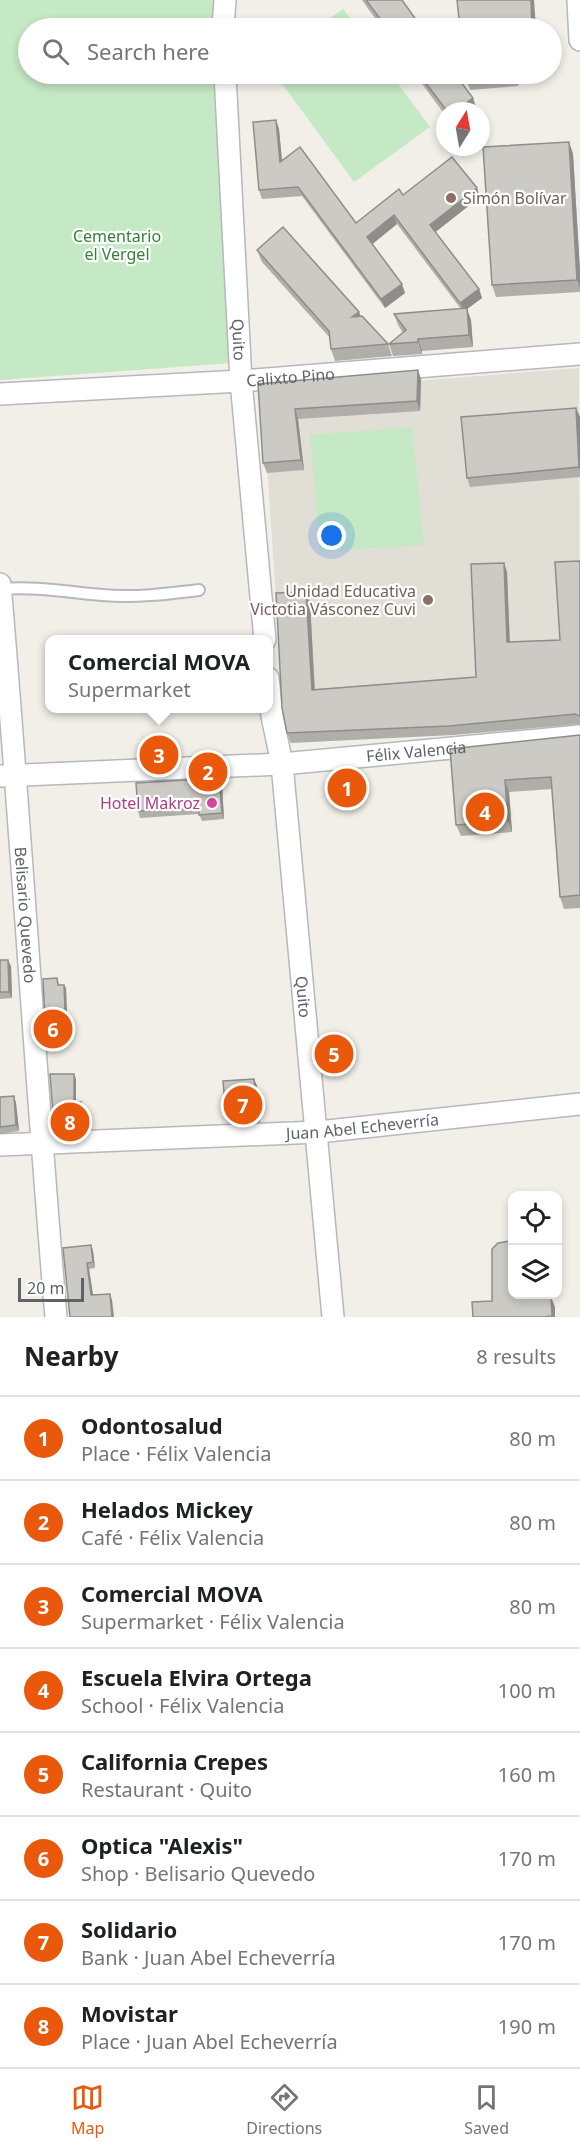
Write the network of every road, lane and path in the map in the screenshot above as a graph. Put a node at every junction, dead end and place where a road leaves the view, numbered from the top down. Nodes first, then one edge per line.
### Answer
1 (225, 0) edge
2 (578, 0) edge
3 (224, 18) edge
4 (580, 40) edge
5 (226, 84) edge
6 (580, 354) edge
7 (241, 381) junction
8 (0, 394) edge
9 (0, 584) edge
10 (0, 589) edge
11 (200, 590) dead end
12 (265, 635) edge
13 (272, 713) edge
14 (580, 736) edge
15 (282, 764) junction
16 (8, 775) edge
17 (580, 1104) edge
18 (318, 1132) junction
19 (41, 1144) junction
20 (0, 1145) edge
21 (57, 1317) edge
22 (333, 1317) edge

1 - 3 street
2 - 4 street
5 - 7 street, Quito
6 - 7 street, Calixto Pino
7 - 8 street, Calixto Pino
7 - 12 street, Quito
9 - 10 street, Belisario Quevedo
10 - 11 lane
10 - 16 street, Belisario Quevedo
13 - 15 street, Quito
14 - 15 street, Félix Valencia
15 - 16 street, Félix Valencia
15 - 18 street, Quito
16 - 19 street, Belisario Quevedo
17 - 18 street, Juan Abel Echeverría
18 - 19 street, Juan Abel Echeverría
18 - 22 street, Quito
19 - 20 street, Juan Abel Echeverría
19 - 21 street, Belisario Quevedo

